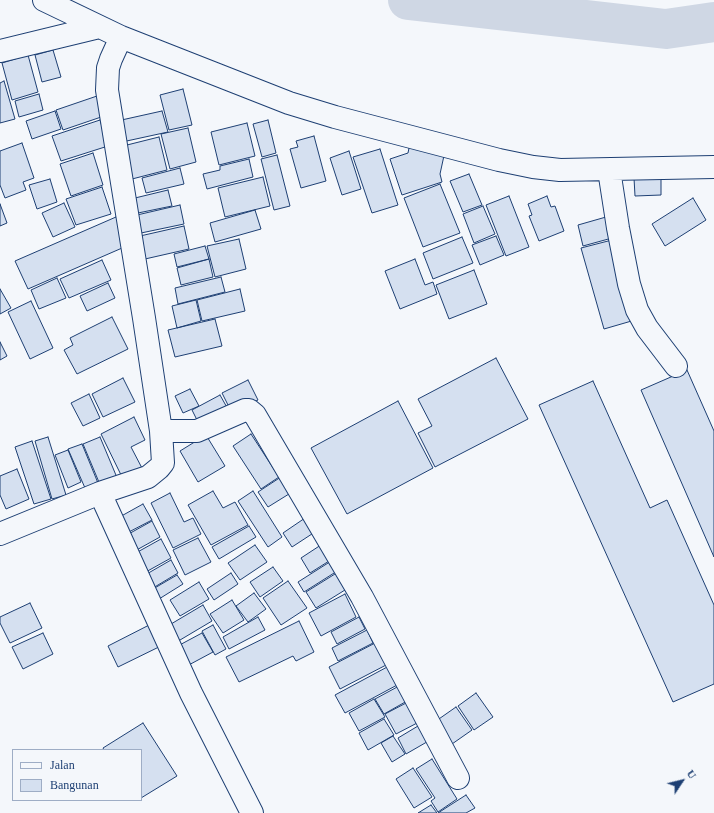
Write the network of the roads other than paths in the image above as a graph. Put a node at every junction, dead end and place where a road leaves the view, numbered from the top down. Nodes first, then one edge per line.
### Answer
1 (44, 0) edge
2 (99, 27) junction
3 (121, 37) junction
4 (0, 51) edge
5 (714, 167) edge
6 (609, 170) junction
7 (676, 366) dead end
8 (160, 431) junction
9 (100, 493) junction
10 (0, 534) edge
11 (458, 778) dead end
12 (252, 813) edge

1 - 2 street
2 - 3 street
2 - 4 street
3 - 6 street
3 - 8 street
5 - 6 street
6 - 7 street
8 - 9 street
8 - 11 street
9 - 10 street
9 - 12 street

